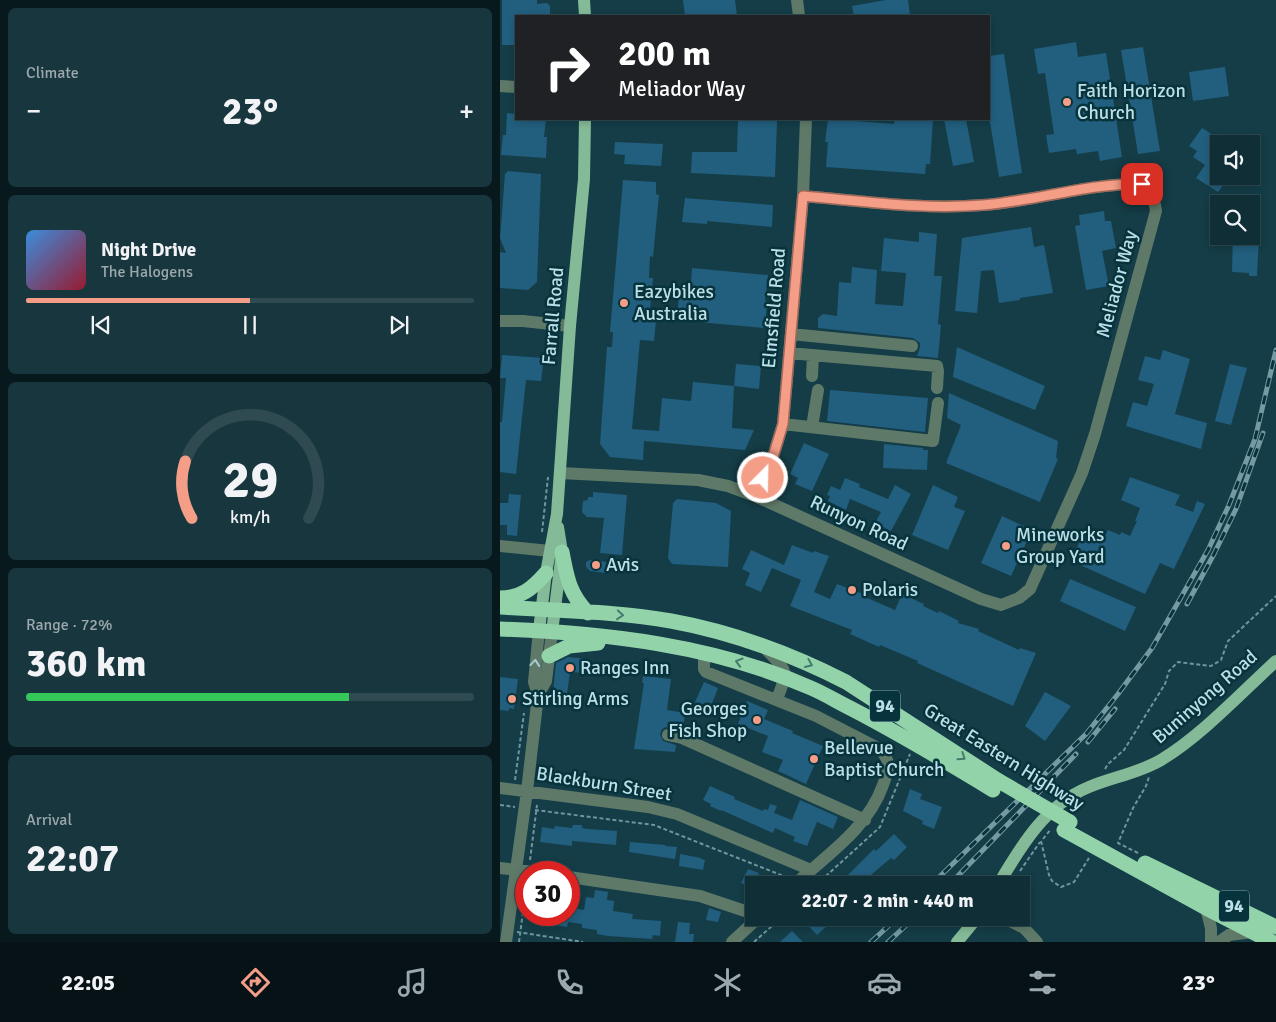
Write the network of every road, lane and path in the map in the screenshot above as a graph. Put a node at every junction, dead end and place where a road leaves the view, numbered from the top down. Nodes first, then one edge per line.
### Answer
1 (584, 0) edge
2 (797, 0) edge
3 (585, 15) edge
4 (799, 15) edge
5 (500, 86) edge
6 (515, 87) edge
7 (585, 120) edge
8 (806, 120) edge
9 (803, 196) junction
10 (500, 321) edge
11 (570, 326) junction
12 (791, 334) junction
13 (912, 346) dead end
14 (789, 353) junction
15 (813, 355) junction
16 (812, 376) dead end
17 (937, 388) dead end
18 (818, 390) dead end
19 (938, 402) dead end
20 (783, 424) junction
21 (812, 428) junction
22 (560, 473) junction
23 (755, 496) junction
24 (500, 546) edge
25 (556, 551) junction
26 (546, 573) junction
27 (1276, 596) edge
28 (500, 598) edge
29 (1019, 598) joint
30 (500, 607) edge
31 (548, 610) junction
32 (588, 612) junction
33 (500, 629) edge
34 (546, 631) junction
35 (611, 637) junction
36 (764, 646) junction
37 (704, 652) junction
38 (548, 656) junction
39 (1276, 661) edge
40 (786, 678) junction
41 (538, 695) junction
42 (777, 699) junction
43 (524, 709) dead end
44 (668, 735) dead end
45 (1149, 774) dead end
46 (1104, 782) junction
47 (996, 786) junction
48 (500, 788) edge
49 (514, 790) junction
50 (533, 792) junction
51 (500, 805) edge
52 (530, 809) junction
53 (865, 820) junction
54 (1067, 826) junction
55 (1041, 840) dead end
56 (1118, 843) dead end
57 (1095, 847) junction
58 (527, 861) edge
59 (527, 861) edge
60 (500, 868) edge
61 (515, 870) edge
62 (811, 870) junction
63 (779, 876) edge
64 (800, 876) edge
65 (1003, 876) edge
66 (580, 879) edge
67 (1206, 908) junction
68 (515, 911) edge
69 (745, 911) edge
70 (515, 917) edge
71 (749, 926) edge
72 (772, 926) edge
73 (970, 926) edge
74 (1020, 926) edge
75 (1276, 927) edge
76 (1253, 932) junction
77 (507, 938) edge
78 (519, 942) edge
79 (583, 942) edge
80 (732, 942) edge
81 (754, 942) edge
82 (957, 942) edge
83 (1036, 942) edge
84 (1212, 942) edge
85 (1219, 942) edge
86 (1272, 942) edge

1 - 3 main road
2 - 4 street
5 - 6 street
7 - 11 main road, Farrall Road
8 - 9 street, Elmsfield Road
9 - 12 street, Elmsfield Road
9 - 29 street, Meliador Way
10 - 11 street
11 - 22 main road, Farrall Road
12 - 13 street
12 - 14 street, Elmsfield Road
14 - 15 street
14 - 20 street, Elmsfield Road
15 - 16 street
15 - 17 street
18 - 21 street
19 - 21 street
20 - 21 street
20 - 23 street, Elmsfield Road
22 - 23 street, Runyon Road
22 - 25 main road, Farrall Road
23 - 29 street, Runyon Road
24 - 25 street
25 - 26 main road, Farrall Road
25 - 31 main road, Farrall Road
25 - 32 highway
26 - 28 highway
26 - 31 main road, Farrall Road
27 - 46 path
30 - 31 highway, Great Eastern Highway / 94
31 - 32 highway, Great Eastern Highway / 94
31 - 34 main road, Farrall Road
32 -> 36 highway, Great Eastern Highway / 94
33 - 34 highway, Great Eastern Highway / 94
34 - 35 highway, Great Eastern Highway / 94
34 - 38 street
41 -> 34 street
35 - 37 highway, Great Eastern Highway / 94
35 - 38 highway
36 - 40 street
36 -> 47 highway, Great Eastern Highway / 94
40 -> 37 highway, Great Eastern Highway / 94
37 - 42 street
38 - 41 street
39 - 46 main road, Buninyong Road
40 - 42 street
40 - 47 highway, Great Eastern Highway / 94
41 - 50 street
42 - 53 street
43 - 49 path
44 - 53 street
45 - 56 path
46 - 65 main road, Buninyong Road
47 - 54 highway, Great Eastern Highway / 94, bridge
48 - 49 street, Blackburn Street
49 - 50 street, Blackburn Street
50 - 52 street
50 - 52 path
50 - 62 street, Blackburn Street
51 - 52 path
52 - 58 street
52 - 59 path
52 - 63 path
53 - 62 street
54 - 57 highway, Great Eastern Highway / 94
54 - 75 highway, Great Eastern Highway / 94
55 - 57 path
57 - 67 highway, Great Eastern Highway / 94
60 - 61 street
62 - 64 street
66 - 69 street
67 - 76 highway, Great Eastern Highway / 94
67 - 84 street
68 - 77 street
70 - 77 path
71 - 80 street
72 - 81 path
73 - 82 main road
74 - 83 street
76 - 85 street
76 - 86 highway, Great Eastern Highway / 94
77 - 78 path
77 - 79 path

